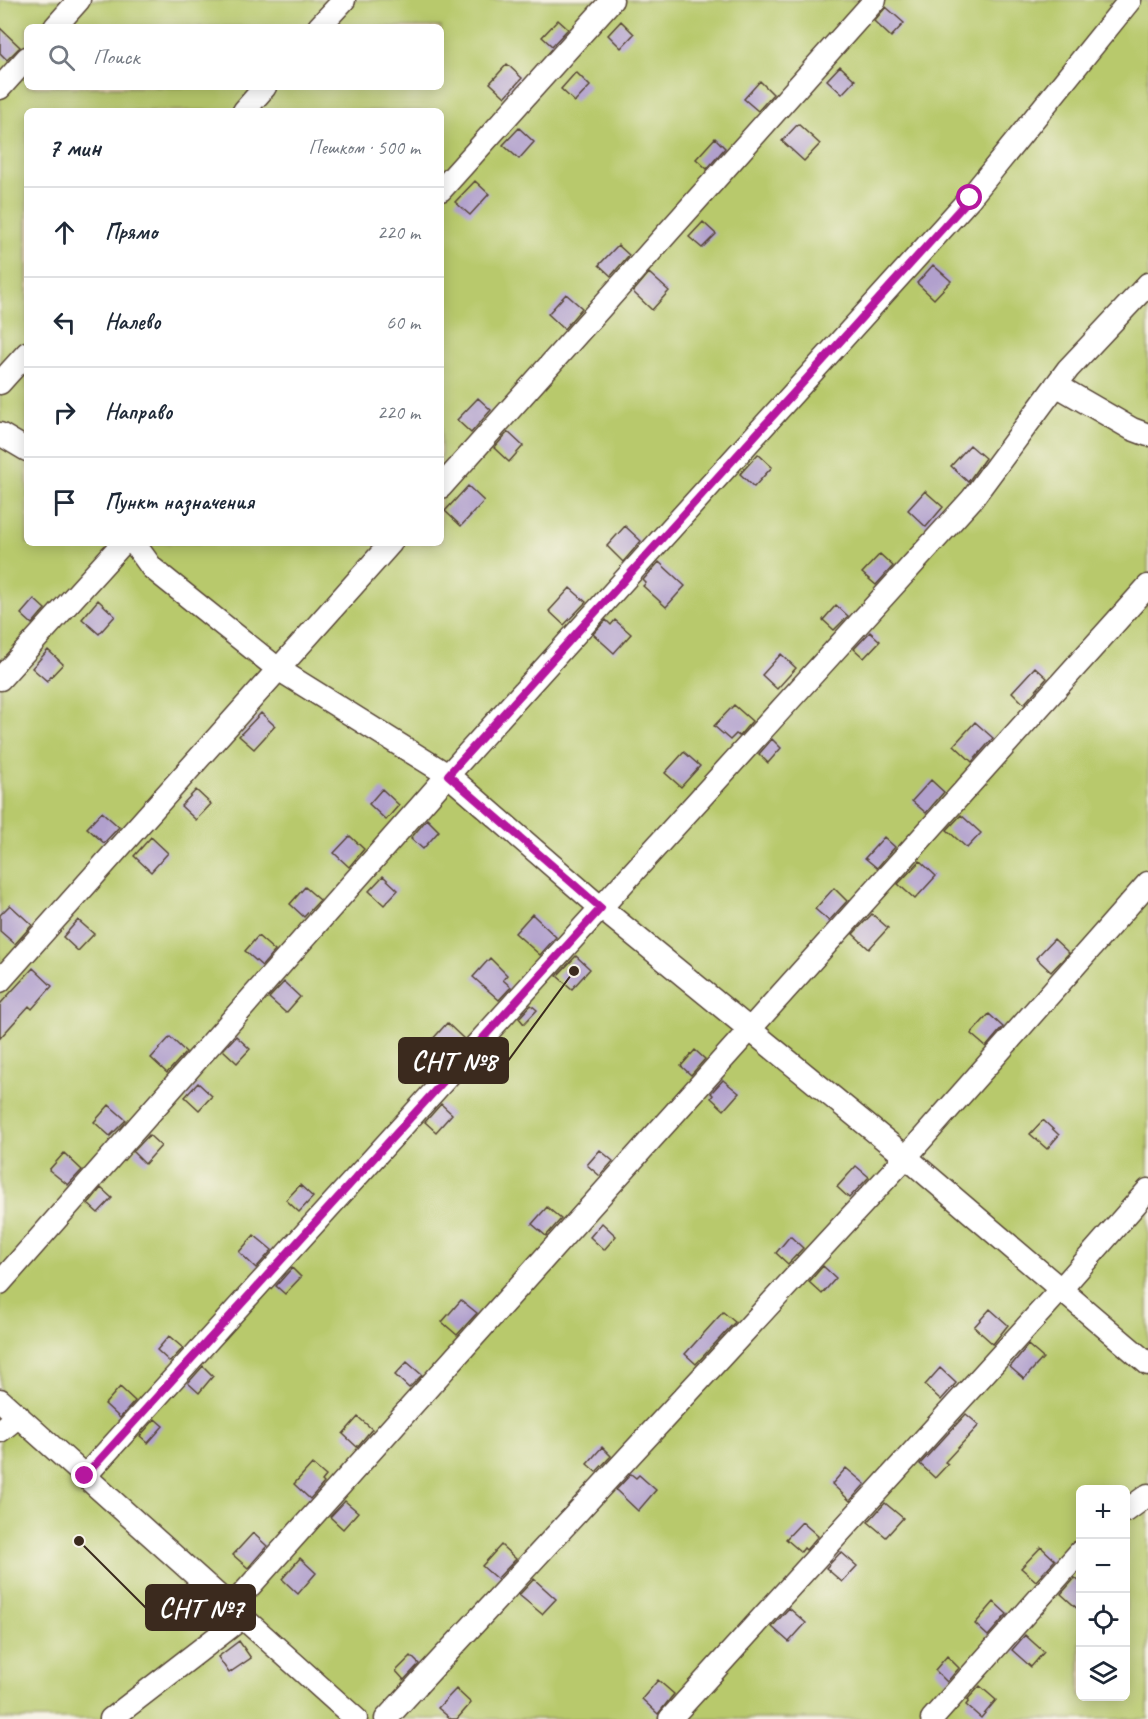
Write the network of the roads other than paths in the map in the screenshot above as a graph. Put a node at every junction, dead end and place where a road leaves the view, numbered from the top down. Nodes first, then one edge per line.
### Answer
1 (79, 0) edge
2 (344, 0) edge
3 (612, 0) edge
4 (875, 0) edge
5 (1130, 0) edge
6 (58, 24) edge
7 (322, 24) edge
8 (24, 61) edge
9 (0, 88) edge
10 (263, 90) edge
11 (247, 108) edge
12 (444, 187) edge
13 (1148, 284) edge
14 (24, 356) edge
15 (0, 383) edge
16 (1056, 385) junction
17 (0, 434) edge
18 (1148, 435) edge
19 (24, 448) edge
20 (444, 484) edge
21 (120, 546) edge
22 (136, 546) edge
23 (388, 546) edge
24 (1148, 586) edge
25 (279, 669) junction
26 (0, 679) edge
27 (448, 775) junction
28 (1148, 884) edge
29 (601, 908) junction
30 (0, 981) edge
31 (748, 1029) junction
32 (906, 1157) junction
33 (1148, 1190) edge
34 (0, 1283) edge
35 (1061, 1289) junction
36 (1148, 1364) edge
37 (0, 1400) edge
38 (19, 1416) junction
39 (0, 1431) edge
40 (85, 1476) junction
41 (1148, 1495) edge
42 (1130, 1508) edge
43 (1076, 1557) edge
44 (237, 1612) junction
45 (111, 1719) edge
46 (356, 1719) edge
47 (386, 1719) edge
48 (670, 1719) edge
49 (932, 1719) edge

1 - 6 street
2 - 7 street
3 - 12 street
4 - 20 street
5 - 27 street
8 - 9 street
10 - 11 street
13 - 16 street
14 - 15 street
16 - 18 street
16 - 29 street
17 - 19 street
21 - 26 street
22 - 25 street
23 - 25 street
24 - 31 street
25 - 27 street
25 - 30 street
27 - 29 street
27 - 34 street
28 - 32 street
29 - 31 street
29 - 40 street
31 - 32 street
31 - 44 street
32 - 35 street
32 - 47 street
33 - 35 street
35 - 36 street
35 - 48 street
37 - 38 street
38 - 39 street
38 - 40 street
40 - 44 street
41 - 42 street
43 - 49 street
44 - 45 street
44 - 46 street

